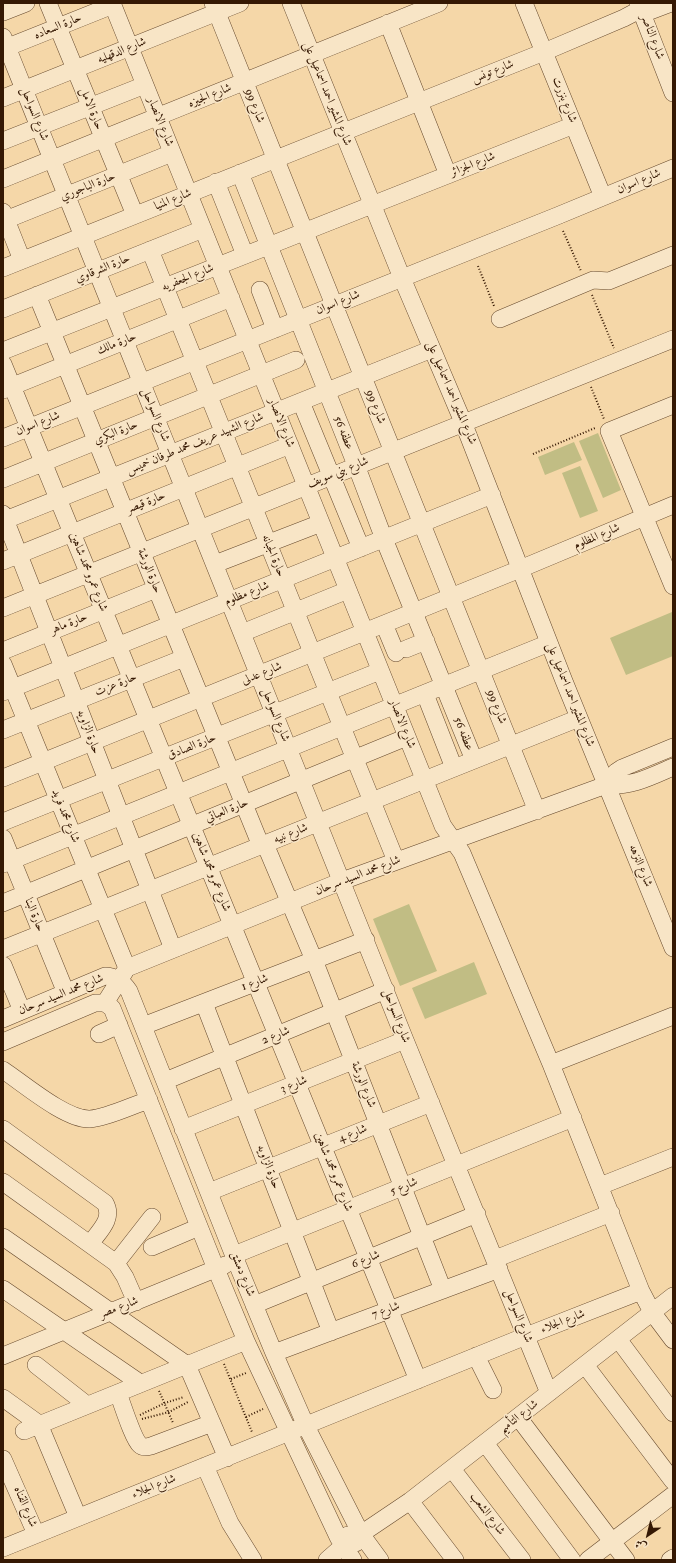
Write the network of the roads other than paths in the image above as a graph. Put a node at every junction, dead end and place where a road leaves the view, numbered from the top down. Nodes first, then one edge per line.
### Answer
1 (26, 3) edge
2 (48, 3) edge
3 (240, 3) edge
4 (291, 3) edge
5 (439, 3) edge
6 (524, 3) edge
7 (671, 3) edge
8 (113, 4) edge
9 (215, 8) edge
10 (640, 8) edge
11 (3, 12) edge
12 (388, 24) junction
13 (58, 27) junction
14 (4, 45) edge
15 (130, 47) junction
16 (544, 52) junction
17 (312, 54) junction
18 (75, 69) junction
19 (244, 82) junction
20 (671, 83) edge
21 (145, 85) junction
22 (24, 90) junction
23 (3, 98) edge
24 (419, 101) junction
25 (90, 106) junction
26 (158, 116) junction
27 (574, 125) junction
28 (39, 127) junction
29 (343, 131) junction
30 (103, 138) junction
31 (3, 141) edge
32 (172, 153) junction
33 (275, 158) junction
34 (52, 159) junction
35 (673, 168) edge
36 (240, 173) junction
37 (118, 174) junction
38 (448, 175) junction
39 (3, 179) edge
40 (216, 182) junction
41 (189, 193) junction
42 (67, 195) junction
43 (603, 197) junction
44 (372, 204) junction
45 (134, 215) junction
46 (4, 218) edge
47 (203, 229) junction
48 (305, 232) junction
49 (83, 236) junction
50 (269, 246) junction
51 (150, 250) junction
52 (245, 255) junction
53 (673, 255) edge
54 (22, 260) junction
55 (218, 266) junction
56 (3, 268) edge
57 (97, 271) junction
58 (402, 278) junction
59 (165, 287) junction
60 (260, 290) dead end
61 (37, 295) junction
62 (231, 298) junction
63 (334, 305) junction
64 (112, 308) junction
65 (3, 309) edge
66 (500, 319) road end
67 (178, 320) junction
68 (298, 320) junction
69 (275, 329) junction
70 (52, 332) junction
71 (673, 339) edge
72 (248, 340) junction
73 (125, 341) junction
74 (432, 349) junction
75 (3, 351) edge
76 (296, 360) dead end
77 (195, 361) junction
78 (3, 364) edge
79 (65, 365) junction
80 (261, 374) junction
81 (363, 377) junction
82 (142, 382) junction
83 (8, 388) edge
84 (327, 391) junction
85 (208, 395) junction
86 (301, 402) junction
87 (673, 405) edge
88 (82, 406) junction
89 (276, 412) junction
90 (156, 417) junction
91 (463, 422) junction
92 (29, 427) junction
93 (224, 433) junction
94 (3, 438) edge
95 (96, 441) junction
96 (290, 445) junction
97 (393, 451) junction
98 (170, 454) junction
99 (43, 462) junction
100 (356, 465) junction
101 (237, 466) junction
102 (331, 475) junction
103 (111, 478) junction
104 (3, 479) edge
105 (306, 486) junction
106 (184, 488) junction
107 (492, 495) junction
108 (58, 499) junction
109 (673, 506) edge
110 (253, 507) junction
111 (125, 511) junction
112 (644, 517) junction
113 (4, 519) edge
114 (321, 523) junction
115 (422, 523) junction
116 (200, 528) junction
117 (72, 533) junction
118 (384, 538) junction
119 (268, 544) junction
120 (362, 548) junction
121 (141, 552) junction
122 (19, 554) junction
123 (335, 558) junction
124 (3, 561) edge
125 (215, 564) junction
126 (520, 569) junction
127 (88, 573) junction
128 (282, 579) junction
129 (673, 586) edge
130 (156, 589) junction
131 (348, 590) junction
132 (35, 595) junction
133 (452, 597) junction
134 (230, 601) junction
135 (3, 608) edge
136 (104, 610) junction
137 (295, 612) junction
138 (414, 612) junction
139 (171, 624) junction
140 (384, 624) junction
141 (49, 632) junction
142 (365, 632) junction
143 (242, 633) junction
144 (426, 640) junction
145 (549, 643) junction
146 (118, 646) junction
147 (3, 651) edge
148 (312, 653) junction
149 (184, 658) junction
150 (3, 664) edge
151 (63, 668) junction
152 (380, 671) junction
153 (481, 671) junction
154 (259, 675) junction
155 (132, 679) junction
156 (444, 686) junction
157 (8, 690) edge
158 (328, 692) junction
159 (425, 694) junction
160 (201, 698) junction
161 (76, 701) junction
162 (394, 706) junction
163 (275, 714) junction
164 (579, 718) junction
165 (148, 719) junction
166 (26, 721) junction
167 (342, 727) junction
168 (3, 730) edge
169 (216, 737) junction
170 (407, 737) junction
171 (92, 742) junction
172 (511, 745) junction
173 (673, 747) edge
174 (289, 749) junction
175 (164, 758) junction
176 (354, 759) junction
177 (474, 760) junction
178 (43, 762) junction
179 (673, 767) edge
180 (454, 768) junction
181 (231, 772) junction
182 (3, 778) edge
183 (302, 780) junction
184 (424, 780) junction
185 (107, 781) junction
186 (606, 786) junction
187 (179, 793) junction
188 (58, 800) junction
189 (372, 801) junction
190 (244, 804) junction
191 (537, 810) junction
192 (121, 817) junction
193 (3, 822) edge
194 (318, 823) junction
195 (192, 825) junction
196 (73, 836) junction
197 (3, 838) edge
198 (454, 840) junction
199 (263, 845) junction
200 (134, 849) junction
201 (396, 861) junction
202 (8, 862) edge
203 (209, 867) junction
204 (86, 869) junction
205 (342, 881) junction
206 (150, 890) junction
207 (26, 894) junction
208 (290, 902) junction
209 (3, 903) edge
210 (103, 909) junction
211 (233, 925) junction
212 (42, 934) junction
213 (366, 940) junction
214 (673, 948) edge
215 (3, 949) edge
216 (173, 949) junction
217 (314, 960) junction
218 (3, 965) edge
219 (123, 974) junction
220 (256, 983) junction
221 (386, 990) junction
222 (66, 993) junction
223 (105, 1003) junction
224 (204, 1003) junction
225 (22, 1012) junction
226 (334, 1012) junction
227 (673, 1016) edge
228 (3, 1020) edge
229 (119, 1025) junction
230 (143, 1026) junction
231 (100, 1034) dead end
232 (278, 1035) junction
233 (405, 1040) junction
234 (3, 1042) edge
235 (225, 1057) junction
236 (353, 1061) junction
237 (551, 1064) junction
238 (3, 1070) edge
239 (165, 1081) junction
240 (297, 1083) junction
241 (149, 1100) junction
242 (431, 1104) junction
243 (244, 1105) junction
244 (573, 1118) junction
245 (378, 1124) junction
246 (3, 1130) edge
247 (184, 1130) junction
248 (323, 1146) junction
249 (673, 1157) edge
250 (456, 1165) junction
251 (268, 1169) junction
252 (3, 1182) edge
253 (600, 1186) junction
254 (403, 1187) junction
255 (209, 1192) junction
256 (349, 1209) junction
257 (611, 1213) junction
258 (477, 1214) junction
259 (152, 1217) dead end
260 (199, 1227) junction
261 (293, 1231) junction
262 (3, 1237) edge
263 (422, 1237) junction
264 (90, 1244) junction
265 (152, 1247) dead end
266 (235, 1258) junction
267 (369, 1258) junction
268 (116, 1263) junction
269 (497, 1264) junction
270 (216, 1269) junction
271 (312, 1282) junction
272 (3, 1289) edge
273 (443, 1290) junction
274 (641, 1292) junction
275 (673, 1296) edge
276 (136, 1302) junction
277 (254, 1305) junction
278 (390, 1310) junction
279 (110, 1311) junction
280 (652, 1312) junction
281 (64, 1331) junction
282 (331, 1332) junction
283 (526, 1336) junction
284 (618, 1339) junction
285 (673, 1340) edge
286 (246, 1341) junction
287 (6, 1350) edge
288 (274, 1353) junction
289 (476, 1356) junction
290 (36, 1365) dead end
291 (187, 1365) junction
292 (585, 1365) junction
293 (418, 1380) junction
294 (147, 1381) junction
295 (493, 1390) dead end
296 (118, 1393) junction
297 (549, 1393) junction
298 (3, 1398) edge
299 (88, 1405) junction
300 (673, 1413) edge
301 (518, 1417) junction
302 (212, 1422) junction
303 (306, 1426) junction
304 (32, 1428) junction
305 (289, 1432) junction
306 (485, 1443) junction
307 (227, 1458) junction
308 (3, 1459) edge
309 (205, 1466) junction
310 (452, 1469) junction
311 (673, 1481) edge
312 (673, 1495) edge
313 (410, 1501) junction
314 (78, 1517) junction
315 (36, 1534) junction
316 (361, 1534) junction
317 (612, 1542) junction
318 (343, 1546) junction
319 (3, 1548) edge
320 (673, 1558) edge
321 (252, 1560) edge
322 (327, 1560) edge
323 (353, 1560) edge
324 (380, 1560) edge
325 (455, 1560) edge
326 (522, 1560) edge
327 (572, 1560) edge
328 (588, 1560) edge
329 (626, 1560) edge
330 (670, 1560) edge

1 - 11 street
2 - 13 street, حارة الامل
3 - 9 street, شارع الدقهليه
4 - 17 street, شارع المشير احمد اسماعيل على
5 - 12 street, شارع الجيزه
6 - 16 street, شارع بنزرت
7 - 10 street, شارع تونس
8 - 13 street, حارة السعاده
8 - 15 street, شارع الانصار
9 - 15 street, شارع الدقهليه
9 - 19 street, شارع 99
10 - 16 street, شارع تونس
10 - 20 street, شارع الناصر
12 - 17 street, شارع الجيزه
12 - 24 street
13 - 14 street, حارة السعاده
13 - 18 street, حارة الامل
14 - 22 street, شارع السواحل
15 - 18 street, شارع الدقهليه
15 - 21 street, شارع الانصار
16 - 24 street, شارع تونس
16 - 27 street, شارع بنزرت
17 - 19 street, شارع الجيزه
17 - 29 street, شارع المشير احمد اسماعيل على
18 - 22 street, شارع الدقهليه
18 - 25 street, حارة الامل
19 - 26 street, شارع الجيزه
19 - 33 street, شارع 99
21 - 25 street
21 - 26 street, شارع الانصار
22 - 23 street, شارع الدقهليه
22 - 28 street, شارع السواحل
24 - 29 street, شارع تونس
24 - 38 street
25 - 28 street
25 - 30 street, حارة الامل
26 - 30 street, شارع الجيزه
26 - 32 street, شارع الانصار
27 - 38 street, شارع الجزائر
27 - 43 street, شارع بنزرت
28 - 31 street
28 - 34 street, شارع السواحل
29 - 33 street, شارع المنيا
29 - 44 street, شارع المشير احمد اسماعيل على
30 - 34 street, شارع الجيزه
30 - 37 street, حارة الامل
32 - 37 street, حارة الباجوري
32 - 41 street, شارع الانصار
33 - 36 street, شارع المنيا
33 - 48 street, شارع 99
34 - 39 street, شارع الجيزه
34 - 42 street, شارع السواحل
35 - 43 street, شارع اسوان
36 - 40 street, شارع المنيا
36 - 50 street, عطفه 56
37 - 42 street, حارة الباجوري
37 - 45 street, حارة الامل
38 - 44 street, شارع الجزائر
40 - 41 street, شارع المنيا
40 - 52 street
41 - 45 street, شارع المنيا
41 - 47 street, شارع الانصار
42 - 46 street, حارة الباجوري
42 - 49 street, شارع السواحل
43 - 58 street, شارع اسوان
44 - 48 street, شارع الجعفريه
44 - 58 street, شارع المشير احمد اسماعيل على
45 - 49 street, شارع المنيا
46 - 54 street
47 - 51 street, حارة الشرقاوي
47 - 55 street, شارع الانصار
48 - 50 street, شارع الجعفريه
48 - 63 street, شارع 99
49 - 54 street, شارع المنيا
49 - 57 street, شارع السواحل
50 - 52 street, شارع الجعفريه
50 - 68 street, عطفه 56
51 - 57 street, حارة الشرقاوي
51 - 59 street, حارة الجبانه
52 - 55 street, شارع الجعفريه
53 - 66 street
54 - 56 street, شارع المنيا
55 - 59 street, شارع الجعفريه
55 - 62 street, شارع الانصار
57 - 61 street, حارة الشرقاوي
57 - 64 street, شارع السواحل
58 - 63 street, شارع اسوان
58 - 74 street, شارع المشير احمد اسماعيل على
59 - 64 street, شارع الجعفريه
59 - 67 street, حارة الجبانه
60 - 69 street
61 - 65 street, حارة الشرقاوي
61 - 70 street, حارة الورشة
62 - 67 street, حارة مالك
62 - 72 street, شارع الانصار
63 - 68 street, شارع اسوان
63 - 81 street, شارع 99
64 - 70 street, شارع الجعفريه
64 - 73 street, شارع السواحل
67 - 73 street, حارة مالك
67 - 77 street, حارة الجبانه
68 - 69 street, شارع اسوان
68 - 84 street, عطفه 56
69 - 72 street, شارع اسوان
70 - 75 street, شارع الجعفريه
70 - 79 street, حارة الورشة
71 - 91 street, شارع بني سويف
72 - 77 street, شارع اسوان
72 - 80 street, شارع الانصار
73 - 79 street, حارة مالك
73 - 82 street, شارع السواحل
74 - 81 street, شارع الشهيد عريف محمد طرفان خميس
74 - 91 street, شارع المشير احمد اسماعيل على
76 - 80 street, حارة البكري
77 - 82 street, شارع اسوان
77 - 85 street, حارة الجبانه
78 - 83 street, شارع عمرو محمد شاهين
79 - 83 street, حارة مالك
79 - 88 street, حارة الورشة
80 - 85 street, حارة البكري
80 - 89 street, شارع الانصار
81 - 84 street, شارع الشهيد عريف محمد طرفان خميس
81 - 97 street, شارع 99
82 - 88 street, شارع اسوان
82 - 90 street, شارع السواحل
83 - 92 street, شارع عمرو محمد شاهين
84 - 86 street, شارع الشهيد عريف محمد طرفان خميس
84 - 100 street, عطفه 56
85 - 90 street, حارة البكري
85 - 93 street, حارة الجبانه
86 - 89 street, شارع الشهيد عريف محمد طرفان خميس
86 - 102 street
87 - 112 street
88 - 92 street, شارع اسوان
88 - 95 street, حارة الورشة
89 - 93 street, شارع الشهيد عريف محمد طرفان خميس
89 - 96 street, شارع الانصار
90 - 95 street, حارة البكري
90 - 98 street, شارع السواحل
91 - 97 street, شارع بني سويف
91 - 107 street, شارع المشير احمد اسماعيل على
92 - 94 street, شارع اسوان
92 - 99 street, شارع عمرو محمد شاهين
93 - 98 street, شارع الشهيد عريف محمد طرفان خميس
93 - 101 street, حارة الجبانه
95 - 99 street, حارة البكري
95 - 103 street, حارة الورشة
96 - 101 street, حارة قيصر
96 - 105 street, شارع الانصار
97 - 100 street, شارع بني سويف
97 - 115 street, شارع 99
98 - 103 street, شارع الشهيد عريف محمد طرفان خميس
98 - 106 street, شارع السواحل
99 - 104 street, حارة البكري
99 - 108 street, شارع عمرو محمد شاهين
100 - 102 street, شارع بني سويف
100 - 118 street, عطفه 56
101 - 106 street, حارة قيصر
101 - 110 street, حارة الجبانه
102 - 105 street, شارع بني سويف
102 - 120 street
103 - 108 street, شارع الشهيد عريف محمد طرفان خميس
103 - 111 street, حارة الورشة
105 - 110 street, شارع بني سويف
105 - 114 street, شارع الانصار
106 - 111 street, حارة قيصر
106 - 116 street, شارع السواحل
107 - 115 street, شارع مظلوم
107 - 126 street, شارع المشير احمد اسماعيل على
108 - 113 street, شارع الشهيد عريف محمد طرفان خميس
108 - 117 street, شارع عمرو محمد شاهين
109 - 112 street, شارع المظلوم
110 - 116 street, شارع بني سويف
110 - 119 street, حارة الجبانه
111 - 117 street, حارة قيصر
111 - 121 street, حارة الورشة
112 - 126 street, شارع المظلوم
112 - 129 street
113 - 122 street, حارة الزاويه
114 - 119 street
114 - 123 street, شارع الانصار
115 - 118 street, شارع مظلوم
115 - 133 street, شارع 99
116 - 121 street, شارع بني سويف
116 - 125 street, شارع السواحل
117 - 122 street, حارة قيصر
117 - 127 street, شارع عمرو محمد شاهين
118 - 120 street, شارع مظلوم
118 - 138 street, عطفه 56
119 - 125 street
119 - 128 street, حارة الجبانه
120 - 123 street, شارع مظلوم
121 - 127 street, شارع بني سويف
121 - 130 street, حارة الورشة
122 - 124 street, حارة قيصر
122 - 132 street, حارة الزاويه
123 - 128 street, شارع مظلوم
123 - 131 street, شارع الانصار
125 - 134 street, شارع السواحل
126 - 133 street, شارع عدلى
126 - 145 street, شارع المشير احمد اسماعيل على
127 - 132 street, شارع بني سويف
127 - 136 street, شارع عمرو محمد شاهين
128 - 134 street, شارع مظلوم
128 - 137 street, حارة الجبانه
130 - 136 street, حارة ماهر
130 - 139 street, حارة الورشة
131 - 137 street
131 - 142 street, شارع الانصار
132 - 135 street, شارع بني سويف
132 - 141 street, حارة الزاويه
133 - 138 street, شارع عدلى
133 - 153 street, شارع 99
134 - 139 street, شارع مظلوم
134 - 143 street, شارع السواحل
136 - 141 street, حارة ماهر
136 - 146 street, شارع عمرو محمد شاهين
137 - 143 street
137 - 148 street, حارة الجبانه
138 - 140 street, شارع عدلى
138 - 144 street, عطفه 56
139 - 146 street, شارع مظلوم
139 - 149 street, حارة الورشة
140 - 142 street, شارع عدلى
140 - 144 street
141 - 147 street, حارة ماهر
141 - 151 street, حارة الزاويه
142 - 148 street, شارع عدلى
142 - 152 street, شارع الانصار
143 - 154 street, شارع السواحل
144 - 156 street, عطفه 56
145 - 153 street
145 - 164 street, شارع المشير احمد اسماعيل على
146 - 151 street, شارع مظلوم
146 - 155 street, شارع عمرو محمد شاهين
148 - 154 street, شارع عدلى
148 - 158 street, حارة الجبانه
149 - 155 street, حارة عزت
149 - 160 street, حارة الورشة
150 - 157 street, شارع محمد فريد
151 - 157 street, شارع مظلوم
151 - 161 street, حارة الزاويه
152 - 158 street, حارة الصادق
152 - 162 street, شارع الانصار
153 - 156 street
153 - 172 street, شارع 99
154 - 160 street, شارع عدلى
154 - 163 street, شارع السواحل
155 - 161 street, حارة عزت
155 - 165 street, شارع عمرو محمد شاهين
156 - 159 street
156 - 177 street, عطفه 56
157 - 166 street, شارع محمد فريد
158 - 163 street, حارة الصادق
158 - 167 street, حارة الجبانه
159 - 162 street
159 - 180 street
160 - 165 street, شارع عدلى
160 - 169 street, حارة الورشة
161 - 166 street, حارة عزت
161 - 171 street, حارة الزاويه
162 - 167 street
162 - 170 street, شارع الانصار
163 - 169 street, حارة الصادق
163 - 174 street, شارع السواحل
164 - 172 street, شارع نبيه
164 - 186 street, شارع المشير احمد اسماعيل على
165 - 171 street, شارع عدلى
165 - 175 street, شارع عمرو محمد شاهين
166 - 168 street, حارة عزت
166 - 178 street, شارع محمد فريد
167 - 174 street
167 - 176 street, حارة الجبانه
169 - 175 street, حارة الصادق
169 - 181 street, حارة الورشة
170 - 176 street, حارة العباتي
170 - 184 street, شارع الانصار
171 - 178 street, شارع عدلى
171 - 185 street, حارة الزاويه
172 - 177 street, شارع نبيه
172 - 191 street, شارع 99
173 - 186 street
174 - 181 street
174 - 183 street, شارع السواحل
175 - 185 street, حارة الصادق
175 - 187 street, شارع عمرو محمد شاهين
176 - 183 street, حارة العباتي
176 - 189 street, حارة الجبانه
177 - 180 street, شارع نبيه
178 - 182 street, شارع عدلى
178 - 188 street, شارع محمد فريد
179 - 186 street, شارع محمد السيد سرحان
180 - 184 street, شارع نبيه
181 - 187 street
181 - 190 street, حارة الورشة
183 - 190 street, حارة العباتي
183 - 194 street, شارع السواحل
184 - 189 street, شارع نبيه
184 - 198 street, شارع الانصار
185 - 188 street, حارة الصادق
185 - 192 street, حارة الزاويه
186 - 191 street, شارع محمد السيد سرحان
186 - 214 street, شارع النزهه
187 - 192 street
187 - 195 street, شارع عمرو محمد شاهين
188 - 193 street, حارة الصادق
188 - 196 street, شارع محمد فريد
189 - 194 street, شارع نبيه
189 - 201 street, حارة الجبانه
190 - 195 street, حارة العباتي
190 - 199 street, حارة الورشة
191 - 198 street, شارع محمد السيد سرحان
192 - 196 street
192 - 200 street, حارة الزاويه
194 - 199 street, شارع نبيه
194 - 205 street, شارع السواحل
195 - 200 street, حارة العباتي
195 - 203 street, شارع عمرو محمد شاهين
196 - 202 street
196 - 204 street, شارع محمد فريد
197 - 202 street, حارة البنا
198 - 201 street, شارع محمد السيد سرحان
198 - 237 street, شارع الانصار
199 - 203 street, شارع نبيه
199 - 208 street, حارة الورشة
200 - 204 street, حارة العباتي
200 - 206 street, حارة الزاويه
201 - 205 street, شارع محمد السيد سرحان
202 - 207 street, حارة البنا
203 - 206 street, شارع نبيه
203 - 211 street, شارع عمرو محمد شاهين
204 - 207 street, حارة العباتي
204 - 210 street, شارع محمد فريد
205 - 208 street, شارع محمد السيد سرحان
205 - 213 street, شارع السواحل
206 - 210 street, شارع نبيه
206 - 216 street, حارة الزاويه
207 - 209 street, حارة العباتي
207 - 212 street, حارة البنا
208 - 211 street, شارع محمد السيد سرحان
208 - 217 street, شارع الورشة
210 - 212 street, شارع نبيه
210 - 219 street, شارع محمد فريد
211 - 216 street, شارع محمد السيد سرحان
211 - 220 street, شارع عمرو محمد شاهين
212 - 215 street, شارع نبيه
212 - 222 street, حارة البنا
213 - 217 street, شارع 1
213 - 221 street, شارع السواحل
216 - 219 street, شارع محمد السيد سرحان
217 - 220 street, شارع 1
217 - 226 street, شارع الورشة
218 - 225 street
219 - 222 street, شارع محمد السيد سرحان
219 - 223 street, شارع محمد السيد سرحان
219 - 230 street, شارع دمشق
220 - 224 street, شارع 1
220 - 232 street, شارع عمرو محمد شاهين
221 - 226 street, شارع 2
221 - 233 street, شارع السواحل
222 - 225 street, شارع محمد السيد سرحان
223 - 229 street, شارع دمشق
223 - 234 street, شارع محمد السيد سرحان
224 - 230 street, شارع 1
224 - 235 street, حارة الزاويه
225 - 228 street, شارع محمد السيد سرحان
226 - 232 street, شارع 2
226 - 236 street, شارع الورشة
227 - 237 street
229 - 231 street
229 - 241 street, شارع دمشق
230 - 239 street, شارع دمشق
232 - 235 street, شارع 2
232 - 240 street, شارع عمرو محمد شاهين
233 - 236 street, شارع 3
233 - 242 street, شارع السواحل
235 - 239 street, شارع 2
235 - 243 street, حارة الزاويه
236 - 240 street, شارع 3
236 - 245 street, شارع الورشة
237 - 244 street, شارع الانصار
238 - 241 street
239 - 247 street, شارع دمشق
240 - 243 street, شارع 3
240 - 248 street, شارع عمرو محمد شاهين
241 - 260 street, شارع دمشق
242 - 245 street, شارع 4
242 - 250 street, شارع السواحل
243 - 247 street, شارع 3
243 - 251 street, حارة الزاويه
244 - 250 street, شارع 5
244 - 253 street, شارع الانصار
245 - 248 street, شارع 4
245 - 254 street, شارع الورشة
246 - 264 street
247 - 255 street, شارع دمشق
248 - 251 street, شارع 4
248 - 256 street, شارع عمرو محمد شاهين
249 - 253 street
250 - 254 street, شارع 5
250 - 258 street, شارع السواحل
251 - 255 street, شارع 4
251 - 261 street, حارة الزاويه
252 - 264 street
253 - 257 street, شارع الانصار
254 - 256 street, شارع 5
254 - 263 street, شارع الورشة
255 - 266 street, شارع دمشق
256 - 261 street, شارع 5
256 - 267 street, شارع عمرو محمد شاهين
257 - 269 street, شارع 7
257 - 274 street, شارع الانصار
258 - 263 street, شارع 6
258 - 269 street, شارع السواحل
259 - 268 street
260 - 265 street
260 - 270 street, شارع دمشق
261 - 266 street, شارع 5
261 - 271 street, حارة الزاويه
262 - 279 street
263 - 267 street, شارع 6
263 - 273 street, شارع الورشة
264 - 268 street
266 - 270 street, شارع مصر
266 - 277 street, شارع دمشق
267 - 271 street, شارع 6
267 - 278 street, شارع عمرو محمد شاهين
268 - 276 street
269 - 273 street, شارع 7
269 - 283 street, شارع السواحل
270 - 276 street, شارع مصر
270 - 286 street, شارع دمشق
271 - 277 street, شارع 6
271 - 282 street, حارة الزاويه
272 - 281 street
273 - 278 street, شارع 7
274 - 280 street, شارع الانصار
274 - 283 street, شارع الجلاء
275 - 280 street, شارع التأميم
276 - 279 street, شارع مصر
277 - 288 street, شارع دمشق
278 - 282 street, شارع 7
278 - 293 street, شارع عمرو محمد شاهين
279 - 281 street, شارع مصر
279 - 291 street
280 - 284 street, شارع التأميم
280 - 285 street, شارع الانصار
281 - 287 street, شارع مصر
281 - 294 street
282 - 288 street, شارع 7
283 - 289 street, شارع الجلاء
283 - 297 street, شارع السواحل
284 - 292 street, شارع التأميم
284 - 300 street
286 - 291 street
286 - 305 street, شارع دمشق
288 - 303 street, شارع دمشق
289 - 293 street, شارع الجلاء
289 - 295 street
290 - 299 street
291 - 294 street
291 - 302 street
292 - 297 street, شارع التأميم
292 - 311 street
293 - 303 street, شارع الجلاء
294 - 296 street
296 - 299 street
296 - 302 street
297 - 301 street, شارع التأميم
298 - 304 street
299 - 304 street
301 - 306 street, شارع التأميم
301 - 317 street
302 - 307 street
303 - 305 street, شارع الجلاء
303 - 316 street, شارع دمشق
304 - 314 street
305 - 307 street, شارع الجلاء
305 - 318 street, شارع دمشق
306 - 310 street, شارع التأميم
306 - 327 street
307 - 309 street, شارع الجلاء
308 - 315 street, شارع القناه
309 - 314 street, شارع الجلاء
309 - 321 street
310 - 313 street, شارع التأميم
310 - 326 street, شارع الشعب
312 - 317 street
313 - 316 street, شارع التأميم
313 - 325 street
314 - 315 street, شارع الجلاء
315 - 319 street, شارع الجلاء
316 - 318 street, شارع التأميم
316 - 324 street, شارع دمشق
317 - 328 street
317 - 329 street
318 - 322 street, شارع التأميم
318 - 323 street, شارع دمشق
320 - 330 street

